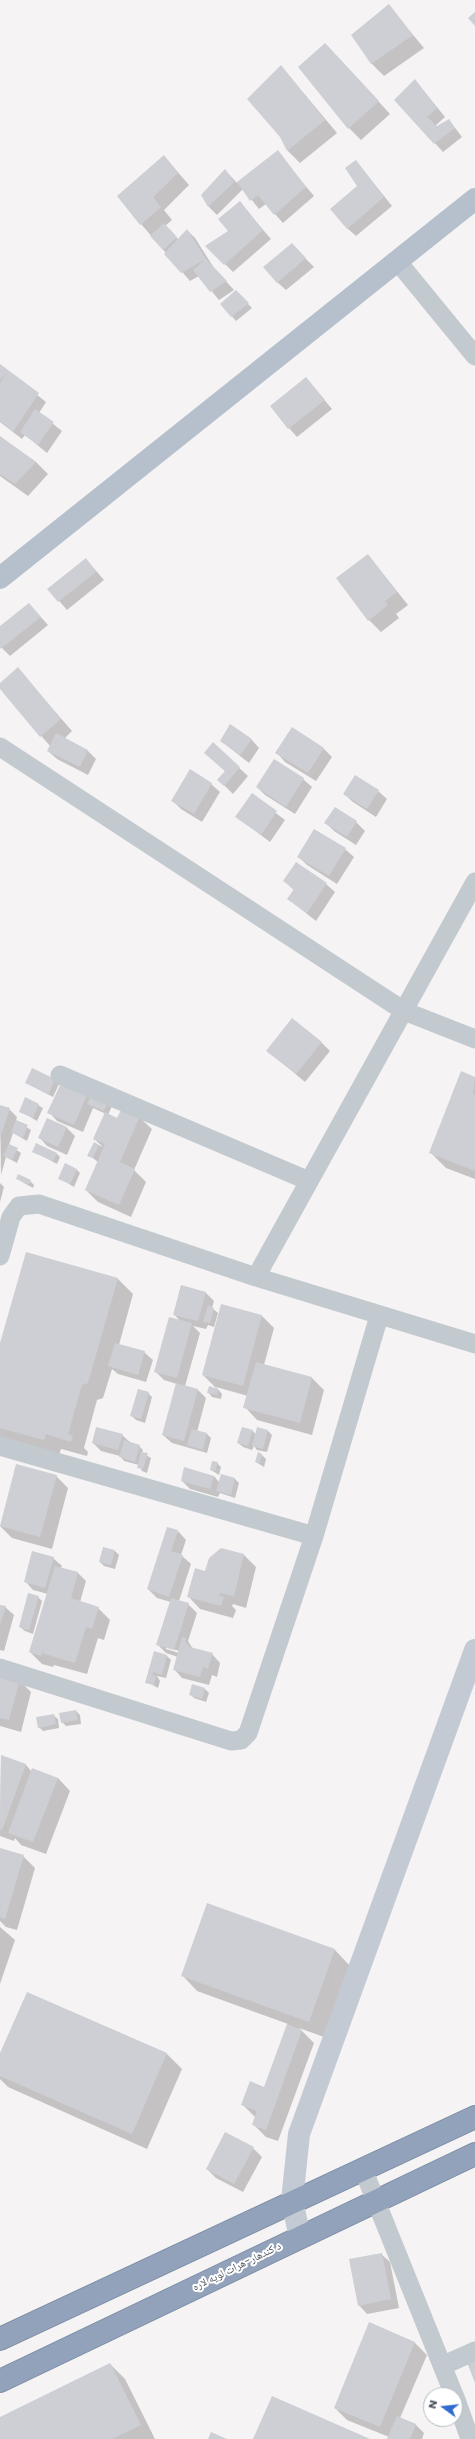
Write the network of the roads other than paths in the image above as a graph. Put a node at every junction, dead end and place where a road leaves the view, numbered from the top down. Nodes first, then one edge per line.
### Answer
1 (475, 199) edge
2 (398, 262) junction
3 (475, 356) edge
4 (0, 578) edge
5 (0, 747) edge
6 (475, 882) edge
7 (404, 1010) junction
8 (475, 1038) edge
9 (60, 1075) dead end
10 (309, 1181) junction
11 (0, 1256) edge
12 (256, 1277) junction
13 (379, 1316) junction
14 (475, 1344) edge
15 (0, 1446) edge
16 (314, 1536) junction
17 (475, 1650) edge
18 (0, 1668) edge
19 (470, 1679) edge
20 (475, 2117) edge
21 (475, 2154) edge
22 (363, 2169) junction
23 (292, 2201) junction
24 (376, 2201) junction
25 (300, 2237) junction
26 (0, 2339) edge
27 (475, 2351) edge
28 (444, 2365) junction
29 (0, 2381) edge
30 (452, 2387) edge
31 (463, 2419) edge
32 (470, 2439) edge

1 - 2 main road
2 - 3 street
2 - 4 main road
5 - 7 street
6 - 7 street
7 - 8 street
7 - 10 street
9 - 10 street
10 - 12 street
11 - 12 street
12 - 13 street
13 - 14 street
13 - 16 street
15 - 16 street
16 - 18 street
17 - 19 street
19 - 23 street
20 - 22 highway
21 - 24 highway, د کندهار-هرات لويه لاره
22 - 23 highway
22 - 24 street
23 - 25 street
23 - 26 highway
24 - 25 highway, د کندهار-هرات لويه لاره
24 - 28 street
25 - 29 highway, د کندهار-هرات لويه لاره
27 - 28 street
28 - 30 street
31 - 32 street

